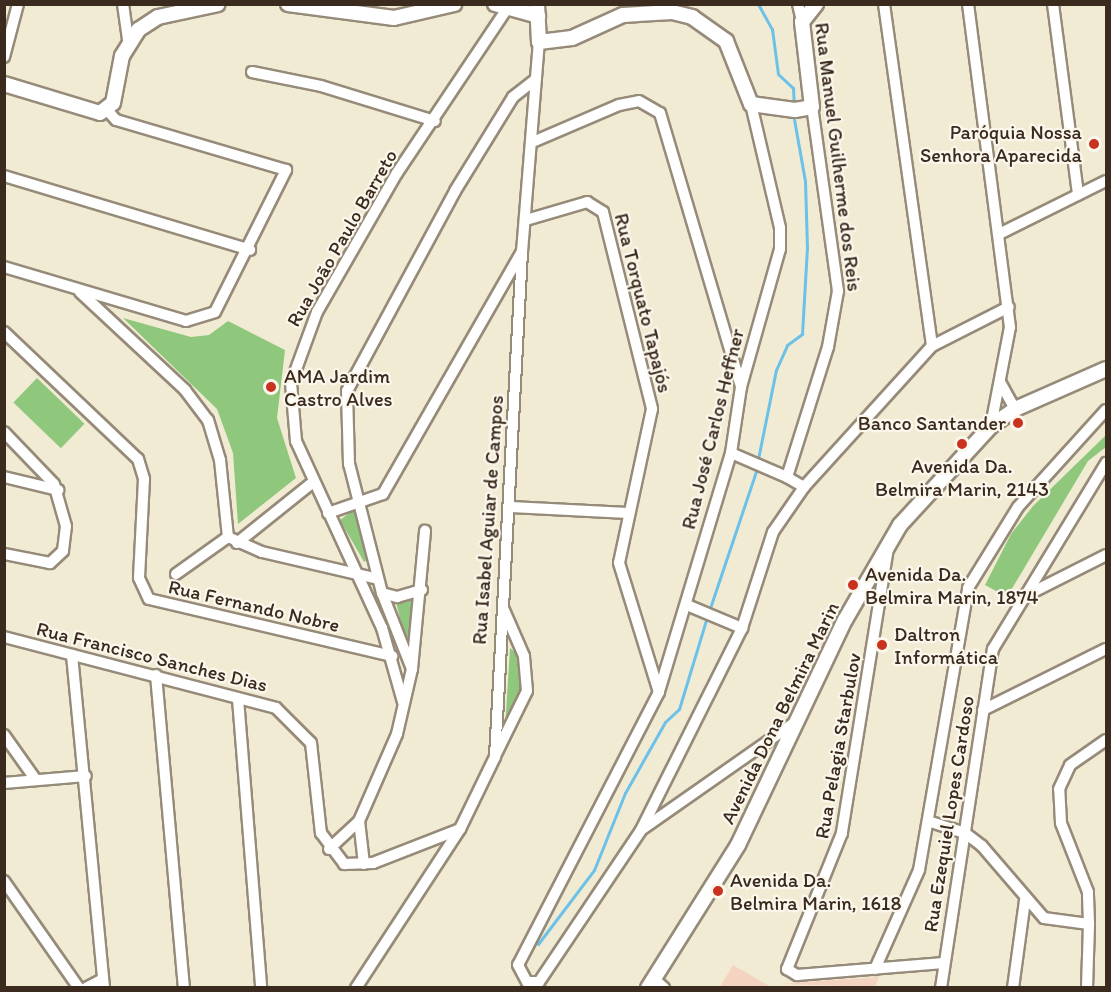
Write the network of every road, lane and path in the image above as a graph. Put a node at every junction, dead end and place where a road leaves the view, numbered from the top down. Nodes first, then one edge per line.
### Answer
1 (18, 4) edge
2 (123, 4) edge
3 (218, 4) edge
4 (288, 4) edge
5 (454, 4) edge
6 (798, 4) edge
7 (816, 4) edge
8 (884, 4) edge
9 (968, 4) edge
10 (1053, 4) edge
11 (501, 7) edge
12 (538, 10) edge
13 (162, 11) edge
14 (802, 22) junction
15 (128, 40) junction
16 (539, 42) junction
17 (4, 57) edge
18 (252, 72) dead end
19 (536, 79) junction
20 (4, 84) edge
21 (752, 104) junction
22 (812, 107) junction
23 (106, 110) junction
24 (435, 121) junction
25 (535, 141) junction
26 (4, 176) edge
27 (1107, 181) edge
28 (1078, 194) junction
29 (526, 220) junction
30 (999, 234) junction
31 (250, 249) junction
32 (522, 252) junction
33 (4, 267) edge
34 (80, 292) junction
35 (1009, 307) junction
36 (4, 332) edge
37 (932, 346) junction
38 (1107, 369) edge
39 (1000, 382) junction
40 (741, 387) junction
41 (1014, 409) junction
42 (1107, 410) edge
43 (991, 426) junction
44 (4, 432) edge
45 (731, 453) junction
46 (1107, 463) edge
47 (4, 477) edge
48 (787, 477) junction
49 (312, 483) junction
50 (804, 487) junction
51 (58, 490) junction
52 (361, 503) junction
53 (511, 507) junction
54 (328, 513) junction
55 (628, 513) junction
56 (425, 531) dead end
57 (889, 539) junction
58 (232, 540) junction
59 (4, 554) edge
60 (1107, 555) edge
61 (176, 574) dead end
62 (360, 577) junction
63 (378, 579) junction
64 (422, 590) junction
65 (381, 593) junction
66 (1025, 596) junction
67 (687, 605) junction
68 (504, 609) junction
69 (742, 628) junction
70 (4, 637) edge
71 (1107, 650) edge
72 (72, 656) junction
73 (392, 656) junction
74 (412, 669) junction
75 (156, 675) junction
76 (659, 692) junction
77 (238, 699) junction
78 (403, 702) junction
79 (983, 710) junction
80 (797, 721) junction
81 (4, 735) edge
82 (1107, 740) edge
83 (495, 757) junction
84 (86, 776) junction
85 (36, 780) junction
86 (4, 783) edge
87 (359, 821) junction
88 (931, 822) junction
89 (460, 829) junction
90 (641, 830) junction
91 (965, 833) junction
92 (329, 849) junction
93 (364, 864) junction
94 (4, 881) edge
95 (1026, 900) junction
96 (1089, 924) junction
97 (944, 963) junction
98 (875, 969) junction
99 (103, 983) edge
100 (655, 984) edge
101 (79, 987) edge
102 (86, 987) edge
103 (184, 987) edge
104 (261, 987) edge
105 (356, 987) edge
106 (941, 987) edge
107 (1012, 987) edge
108 (1087, 987) edge

1 - 17 street
2 - 15 street
3 - 13 main road
4 - 5 main road
6 - 14 street, Rua Manuel Guilherme dos Reis
7 - 14 main road
8 - 37 street
9 - 30 street
10 - 28 street
11 - 12 main road
11 - 24 street, Rua João Paulo Barreto
12 - 16 main road, Rua Isabel Aguiar de Campos
13 - 15 main road
14 - 22 main road, Rua Manuel Guilherme dos Reis
15 - 23 main road
16 - 19 street, Rua Isabel Aguiar de Campos
16 - 21 main road, Rua José Carlos Heffner
18 - 24 street
19 - 25 street, Rua Isabel Aguiar de Campos
19 - 52 street
20 - 23 main road
21 - 22 main road
21 - 40 street, Rua José Carlos Heffner
22 - 48 street, Rua Manuel Guilherme dos Reis
23 - 31 street
24 - 49 street, Rua João Paulo Barreto
25 - 29 street, Rua Isabel Aguiar de Campos
25 - 40 street
26 - 31 street
27 - 28 street
28 - 30 street
29 - 32 street, Rua Isabel Aguiar de Campos
29 - 55 street, Rua Torquato Tapajós
30 - 35 street
31 - 34 street
32 - 52 street
32 - 53 street, Rua Isabel Aguiar de Campos
33 - 34 street
34 - 58 street
35 - 37 street
35 - 39 street
36 - 73 street, Rua Fernando Nobre
37 - 50 street
38 - 41 main road, Avenida Dona Belmira Marin
39 - 41 street
39 - 43 street
40 - 45 street, Rua José Carlos Heffner
41 - 43 main road, Avenida Dona Belmira Marin
42 - 88 street
43 - 57 main road, Avenida Dona Belmira Marin
44 - 51 street
45 - 48 street
45 - 67 street, Rua José Carlos Heffner
46 - 66 street, Rua Ezequiel Lopes Cardoso
47 - 51 street
48 - 50 street
49 - 54 street, Rua João Paulo Barreto
49 - 58 street
50 - 69 street
51 - 59 street
52 - 54 street
52 - 63 street
53 - 55 street
53 - 68 street, Rua Isabel Aguiar de Campos
54 - 62 street, Rua João Paulo Barreto
55 - 76 street, Rua Torquato Tapajós
56 - 64 street
57 - 80 main road, Avenida Dona Belmira Marin
57 - 98 street, Rua Pelagia Starbulov
58 - 61 street
58 - 62 street
60 - 66 street
62 - 63 street
62 - 73 street, Rua João Paulo Barreto
63 - 65 street
64 - 65 street
64 - 74 street
65 - 74 street
66 - 79 street, Rua Ezequiel Lopes Cardoso
67 - 69 street
67 - 76 street, Rua José Carlos Heffner
68 - 83 street, Rua Isabel Aguiar de Campos
68 - 83 street
69 - 90 street
70 - 72 street, Rua Francisco Sanches Dias
71 - 79 street
72 - 75 street, Rua Francisco Sanches Dias
72 - 84 street
73 - 78 street, Rua João Paulo Barreto
74 - 78 street
75 - 77 street, Rua Francisco Sanches Dias
75 - 103 street
76 - 90 street, Rua José Carlos Heffner
77 - 92 street, Rua Francisco Sanches Dias
77 - 104 street
78 - 87 street
79 - 91 street, Rua Ezequiel Lopes Cardoso
80 - 90 street
80 - 100 main road, Avenida Dona Belmira Marin
81 - 85 street
82 - 96 street
83 - 89 street, Rua Isabel Aguiar de Campos
84 - 85 street
84 - 99 street
85 - 86 street
87 - 92 street
87 - 93 street
88 - 91 street
88 - 98 street
89 - 93 street
89 - 105 street, Rua Isabel Aguiar de Campos
91 - 95 street
91 - 97 street, Rua Ezequiel Lopes Cardoso
92 - 93 street
94 - 101 street
95 - 96 street
95 - 107 street
96 - 108 street
97 - 98 street, Rua Pelagia Starbulov
97 - 106 street, Rua Ezequiel Lopes Cardoso
99 - 102 street

